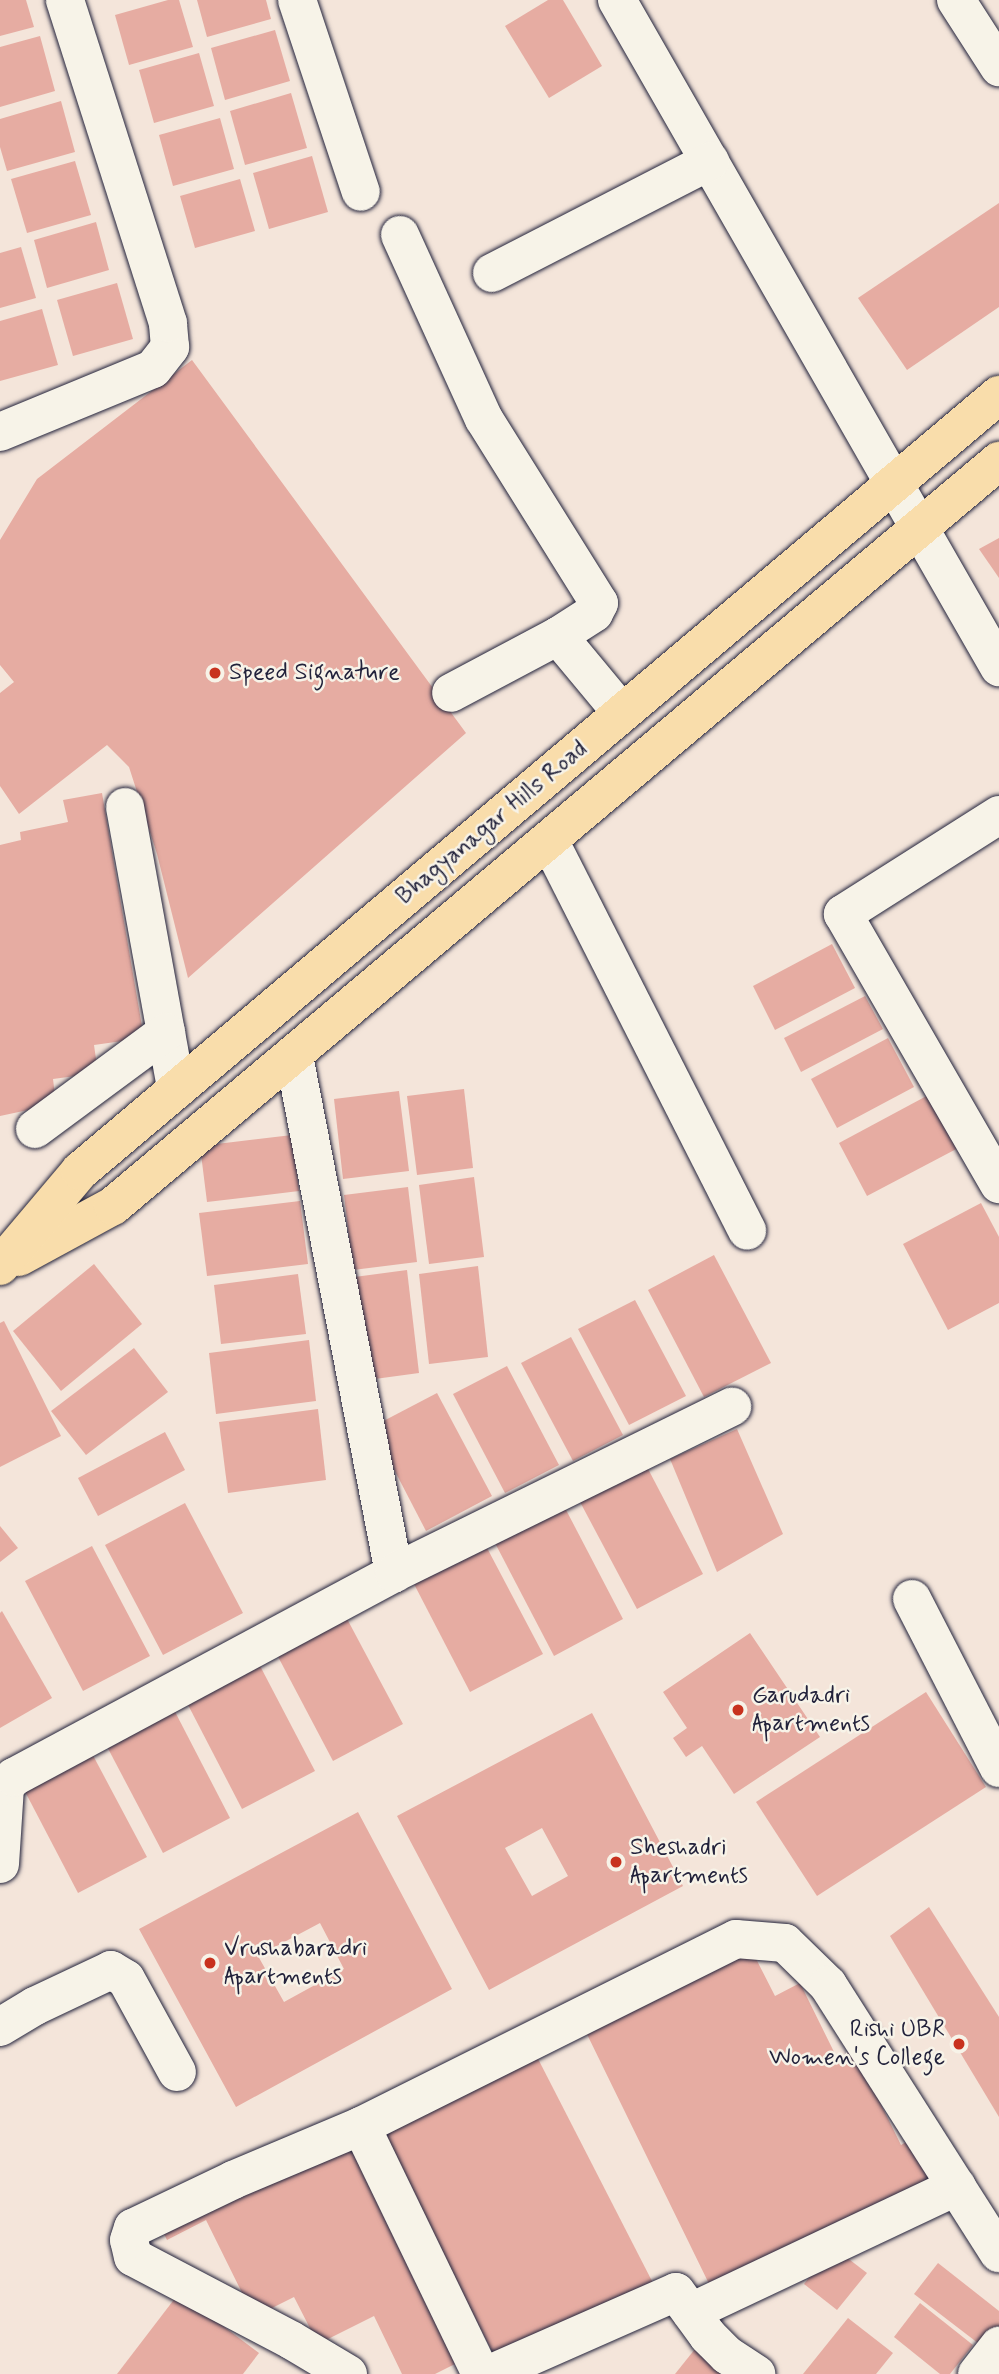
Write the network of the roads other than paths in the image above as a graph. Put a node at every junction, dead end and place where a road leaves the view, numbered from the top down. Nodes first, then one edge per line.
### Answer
1 (65, 0) edge
2 (297, 0) edge
3 (617, 0) edge
4 (956, 0) edge
5 (999, 66) edge
6 (710, 161) junction
7 (362, 192) dead end
8 (400, 235) dead end
9 (492, 273) dead end
10 (999, 395) edge
11 (0, 432) edge
12 (999, 461) edge
13 (895, 482) junction
14 (920, 526) junction
15 (558, 636) junction
16 (999, 667) edge
17 (451, 693) dead end
18 (622, 713) junction
19 (532, 788) junction
20 (125, 807) dead end
21 (999, 815) edge
22 (556, 833) junction
23 (166, 1032) junction
24 (294, 1056) junction
25 (176, 1090) junction
26 (34, 1129) dead end
27 (999, 1184) edge
28 (747, 1231) dead end
29 (0, 1266) edge
30 (732, 1407) dead end
31 (394, 1573) junction
32 (912, 1599) dead end
33 (999, 1768) edge
34 (0, 1864) edge
35 (0, 2026) edge
36 (177, 2072) dead end
37 (361, 2126) junction
38 (963, 2197) junction
39 (999, 2253) edge
40 (684, 2302) junction
41 (999, 2346) edge
42 (742, 2364) edge
43 (348, 2374) edge
44 (481, 2374) edge
45 (490, 2374) edge
46 (978, 2374) edge

1 - 11 street
2 - 7 street
3 - 6 street
4 - 5 street
6 - 9 street
6 - 13 street
8 - 15 street
10 - 13 main road, Bhagyanagar Hills Road
12 - 14 main road, Bhagyanagar Hills Road
13 - 14 street
13 - 18 main road, Bhagyanagar Hills Road
14 - 16 street
14 - 22 main road, Bhagyanagar Hills Road
15 - 17 street
15 - 18 street
18 - 19 main road, Bhagyanagar Hills Road
19 - 22 main road
19 - 25 main road, Bhagyanagar Hills Road
20 - 23 street
21 - 27 street
22 - 24 main road, Bhagyanagar Hills Road
22 - 28 street
23 - 25 street
23 - 26 street
24 - 29 main road, Bhagyanagar Hills Road
24 - 31 street
25 - 29 main road, Bhagyanagar Hills Road
30 - 31 street
31 - 34 street
32 - 33 street
35 - 36 street
37 - 38 street
37 - 43 street
37 - 44 street
38 - 39 street
38 - 40 street
40 - 42 street
40 - 45 street
41 - 46 street

